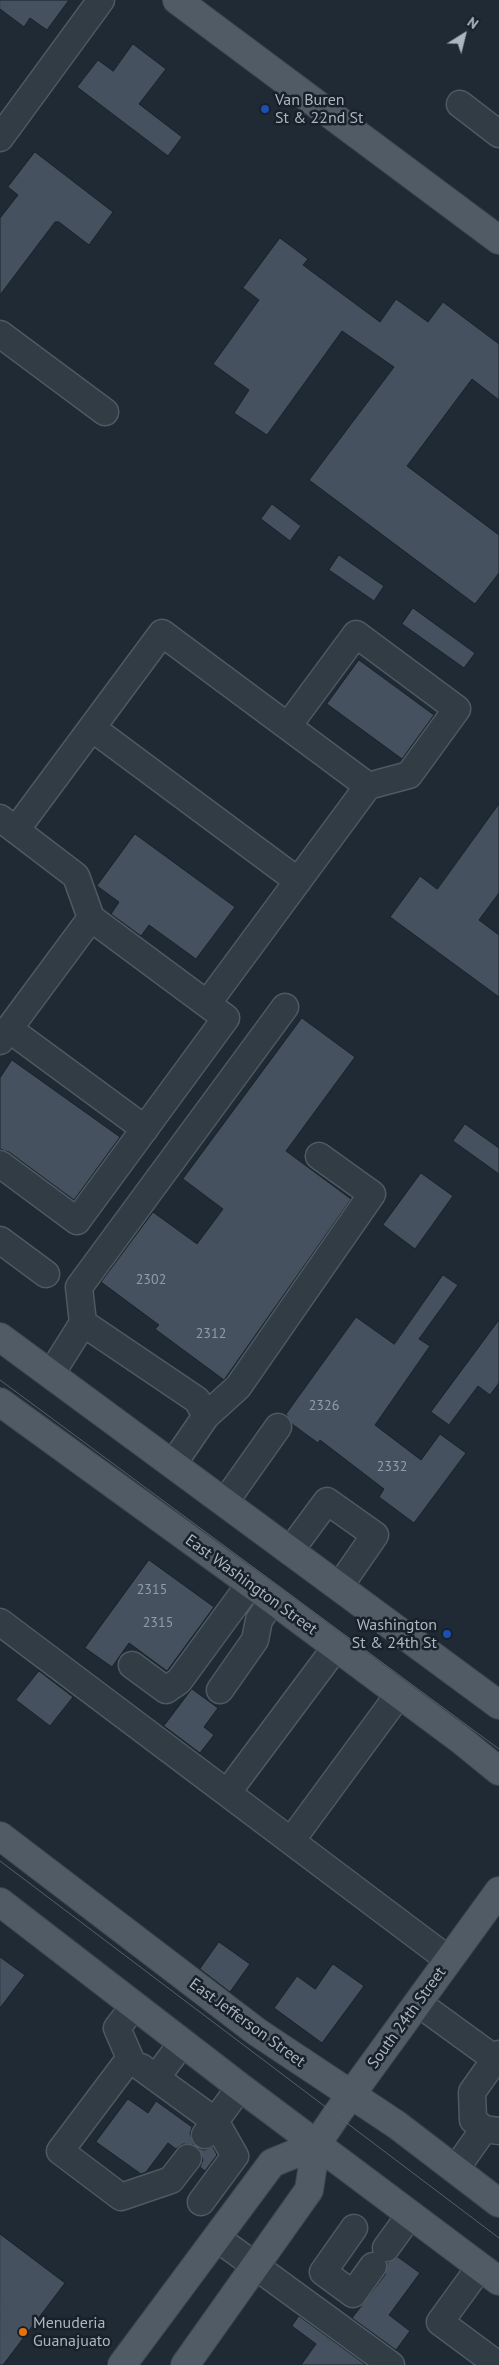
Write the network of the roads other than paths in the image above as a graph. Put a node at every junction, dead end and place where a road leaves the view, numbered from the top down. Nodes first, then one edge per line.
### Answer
1 (101, 0) edge
2 (177, 0) edge
3 (460, 104) dead end
4 (499, 134) edge
5 (0, 138) edge
6 (499, 240) edge
7 (0, 334) edge
8 (105, 412) dead end
9 (288, 726) junction
10 (92, 728) junction
11 (368, 786) junction
12 (8, 824) edge
13 (298, 881) junction
14 (91, 918) junction
15 (208, 1004) junction
16 (285, 1007) dead end
17 (4, 1035) edge
18 (145, 1129) junction
19 (319, 1156) dead end
20 (0, 1164) edge
21 (0, 1240) edge
22 (46, 1274) dead end
23 (83, 1324) junction
24 (0, 1337) edge
25 (51, 1374) junction
26 (0, 1402) edge
27 (206, 1416) junction
28 (278, 1427) dead end
29 (173, 1464) junction
30 (225, 1502) junction
31 (290, 1551) junction
32 (250, 1584) junction
33 (339, 1587) junction
34 (273, 1600) junction
35 (0, 1622) edge
36 (336, 1647) junction
37 (132, 1665) dead end
38 (220, 1690) dead end
39 (399, 1694) junction
40 (499, 1705) edge
41 (499, 1771) edge
42 (227, 1793) junction
43 (0, 1836) edge
44 (291, 1841) junction
45 (0, 1886) edge
46 (499, 1892) edge
47 (0, 1902) edge
48 (47, 1938) junction
49 (449, 1960) junction
50 (418, 2003) junction
51 (134, 2006) junction
52 (182, 2043) junction
53 (497, 2056) edge
54 (130, 2058) junction
55 (156, 2078) junction
56 (240, 2087) junction
57 (351, 2095) junction
58 (209, 2129) junction
59 (492, 2130) edge
60 (316, 2145) junction
61 (188, 2158) dead end
62 (455, 2170) junction
63 (172, 2180) junction
64 (201, 2202) junction
65 (499, 2203) edge
66 (410, 2215) junction
67 (354, 2228) dead end
68 (222, 2230) junction
69 (255, 2266) junction
70 (490, 2274) edge
71 (122, 2365) edge
72 (186, 2365) edge
73 (391, 2365) edge
74 (498, 2365) edge

1 - 5 street
2 - 6 main road
3 - 4 street
7 - 8 street
9 - 10 street
9 - 11 street
9 - 11 street
10 - 12 street
10 - 13 street
11 - 13 street
12 - 14 street
13 - 15 street
14 - 15 street
14 - 17 street
15 - 18 street
16 - 23 street
17 - 18 street
18 - 20 street
19 - 27 street
21 - 22 street
23 - 25 street
23 - 27 street
24 - 25 main road
25 - 29 main road
26 - 32 main road, East Washington Street
27 - 29 street
28 - 30 street
29 - 30 main road
30 - 31 main road
31 - 33 main road
31 - 33 street
32 - 34 main road, East Washington Street
32 - 37 street
33 - 40 main road
34 - 36 main road, East Washington Street
34 - 38 street
35 - 42 street
36 - 39 main road, East Washington Street
36 - 42 street
39 - 41 main road, East Washington Street
39 - 44 street
42 - 44 street
43 - 57 main road, East Jefferson Street
44 - 49 street
45 - 48 main road
46 - 49 main road, South 24th Street
47 - 48 main road
48 - 51 main road
49 - 50 main road, South 24th Street
50 - 53 street
50 - 57 main road, South 24th Street
51 - 52 main road
51 - 54 street
52 - 55 street
52 - 56 main road
53 - 59 street
54 - 55 street
54 - 63 street
55 - 58 street
56 - 58 street
56 - 60 main road
57 - 60 main road, South 24th Street
57 - 62 main road, East Jefferson Street
58 - 64 street
59 - 62 street
60 - 66 main road
60 - 68 main road
60 - 69 main road, South 24th Street
61 - 63 street
62 - 65 main road, East Jefferson Street
63 - 64 street
64 - 68 street
66 - 67 street
66 - 70 main road
68 - 69 street
68 - 71 main road
69 - 72 main road, South 24th Street
69 - 73 street
70 - 74 street

